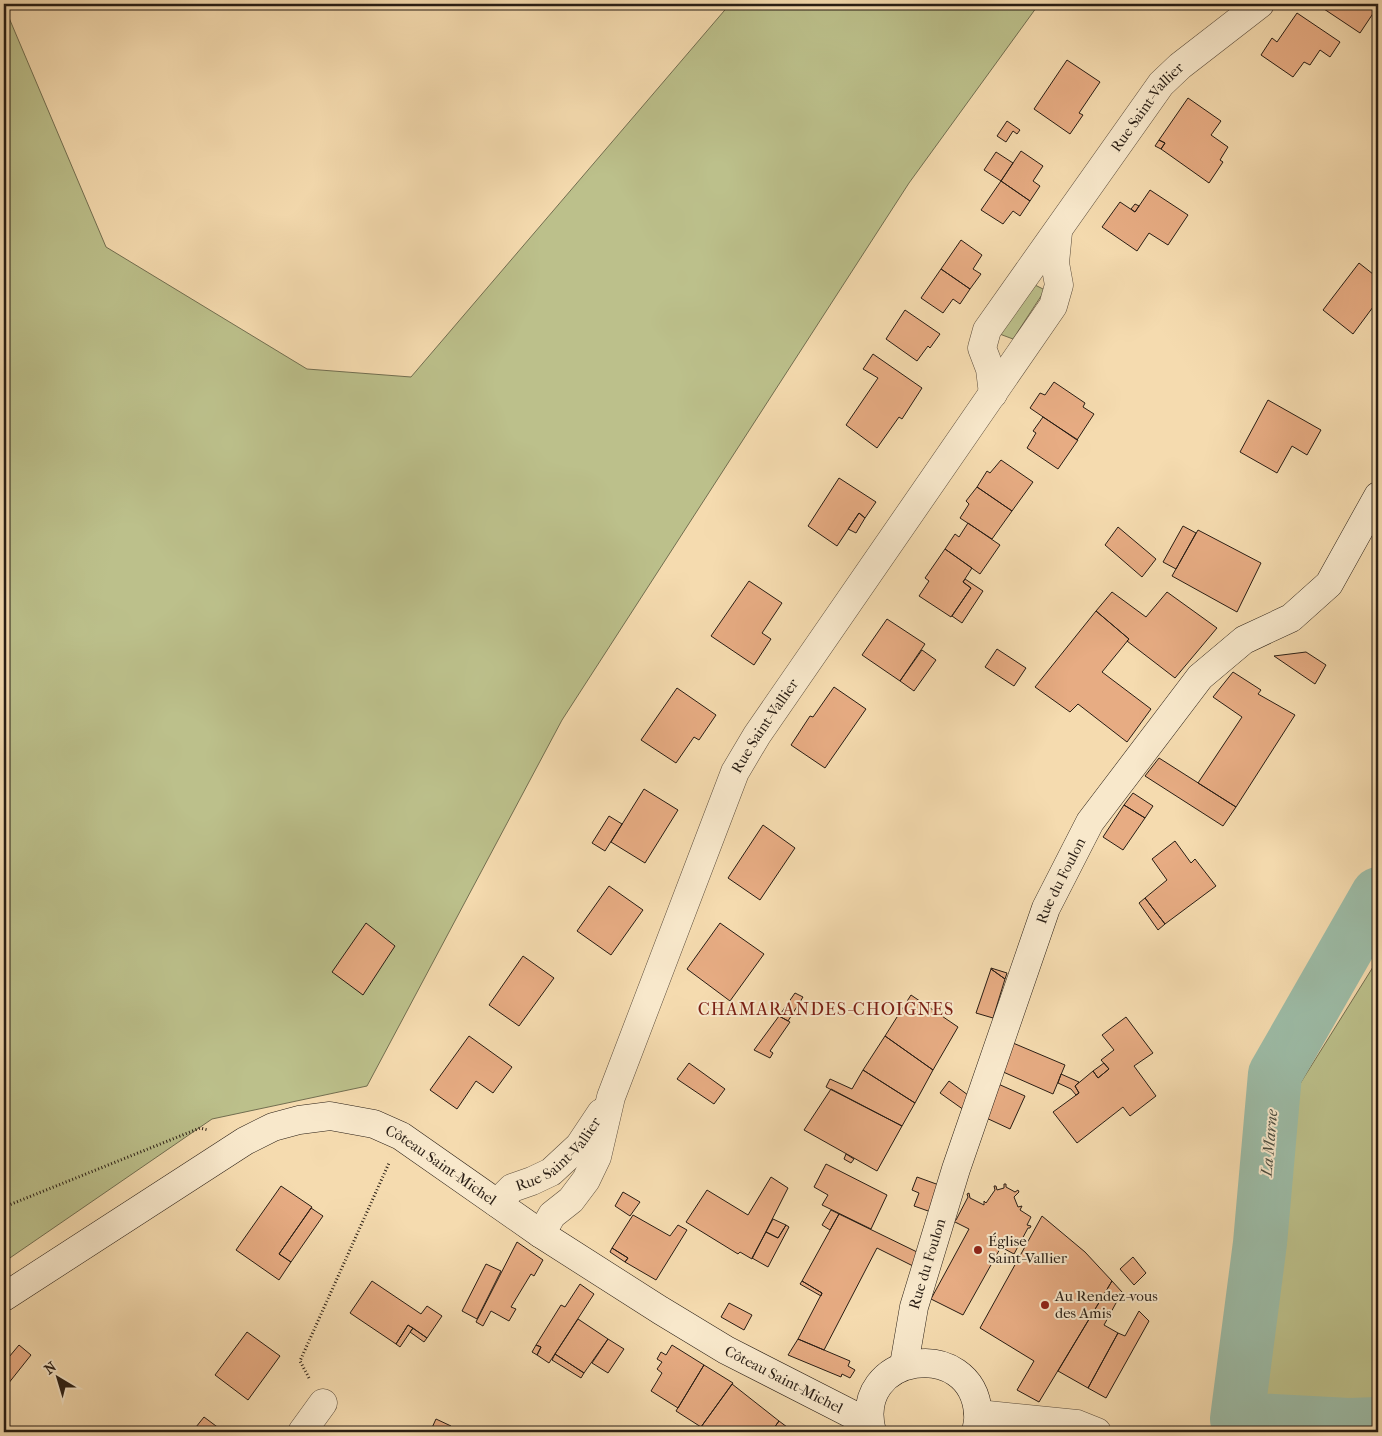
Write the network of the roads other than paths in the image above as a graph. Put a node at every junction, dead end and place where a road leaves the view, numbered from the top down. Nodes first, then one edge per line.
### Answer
1 (1260, 4) edge
2 (1058, 232) junction
3 (993, 394) junction
4 (1378, 496) edge
5 (611, 1097) junction
6 (497, 1203) junction
7 (541, 1234) junction
8 (4, 1297) edge
9 (904, 1365) junction
10 (323, 1403) road end
11 (977, 1423) edge
12 (870, 1428) edge
13 (302, 1432) edge
14 (1097, 1432) edge

1 - 2 street, Rue Saint-Vallier
2 - 3 street, Rue Saint-Vallier
2 - 3 street, Rue Saint-Vallier
3 - 5 street, Rue Saint-Vallier
4 - 9 street, Rue du Foulon
5 - 6 street, Rue Saint-Vallier
5 - 7 street, Rue Saint-Vallier
6 - 7 street, Côteau Saint-Michel
6 - 8 street, Côteau Saint-Michel
7 - 12 street, Côteau Saint-Michel
9 - 11 street
9 - 12 street
10 - 13 street
11 - 14 street

